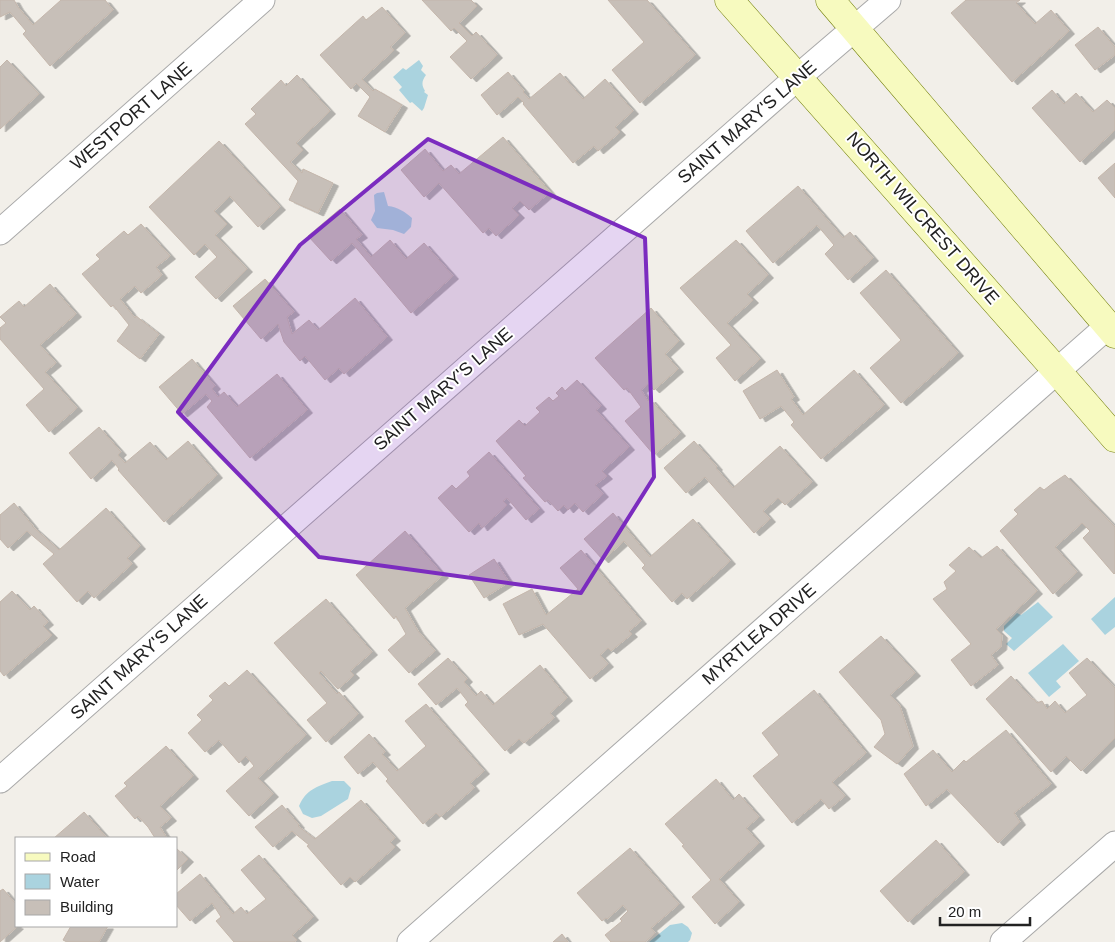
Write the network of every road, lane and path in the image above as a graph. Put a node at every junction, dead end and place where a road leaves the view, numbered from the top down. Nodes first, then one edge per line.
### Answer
1 (262, 0) edge
2 (729, 0) edge
3 (830, 0) edge
4 (888, 0) edge
5 (854, 28) junction
6 (798, 77) junction
7 (0, 232) edge
8 (1111, 330) edge
9 (1058, 371) junction
10 (1115, 438) edge
11 (0, 780) edge
12 (1115, 844) edge
13 (410, 942) edge
14 (1003, 942) edge

1 - 7 street, WESTPORT LANE
2 - 6 main road, NORTH WILCREST DRIVE
3 - 5 main road
4 - 5 street, SAINT MARY'S LANE
5 - 6 street, SAINT MARY'S LANE
5 - 8 main road
6 - 9 main road, NORTH WILCREST DRIVE
6 - 11 street, SAINT MARY'S LANE
8 - 9 street, MYRTLEA DRIVE
9 - 10 main road, NORTH WILCREST DRIVE
9 - 13 street, MYRTLEA DRIVE
12 - 14 street

